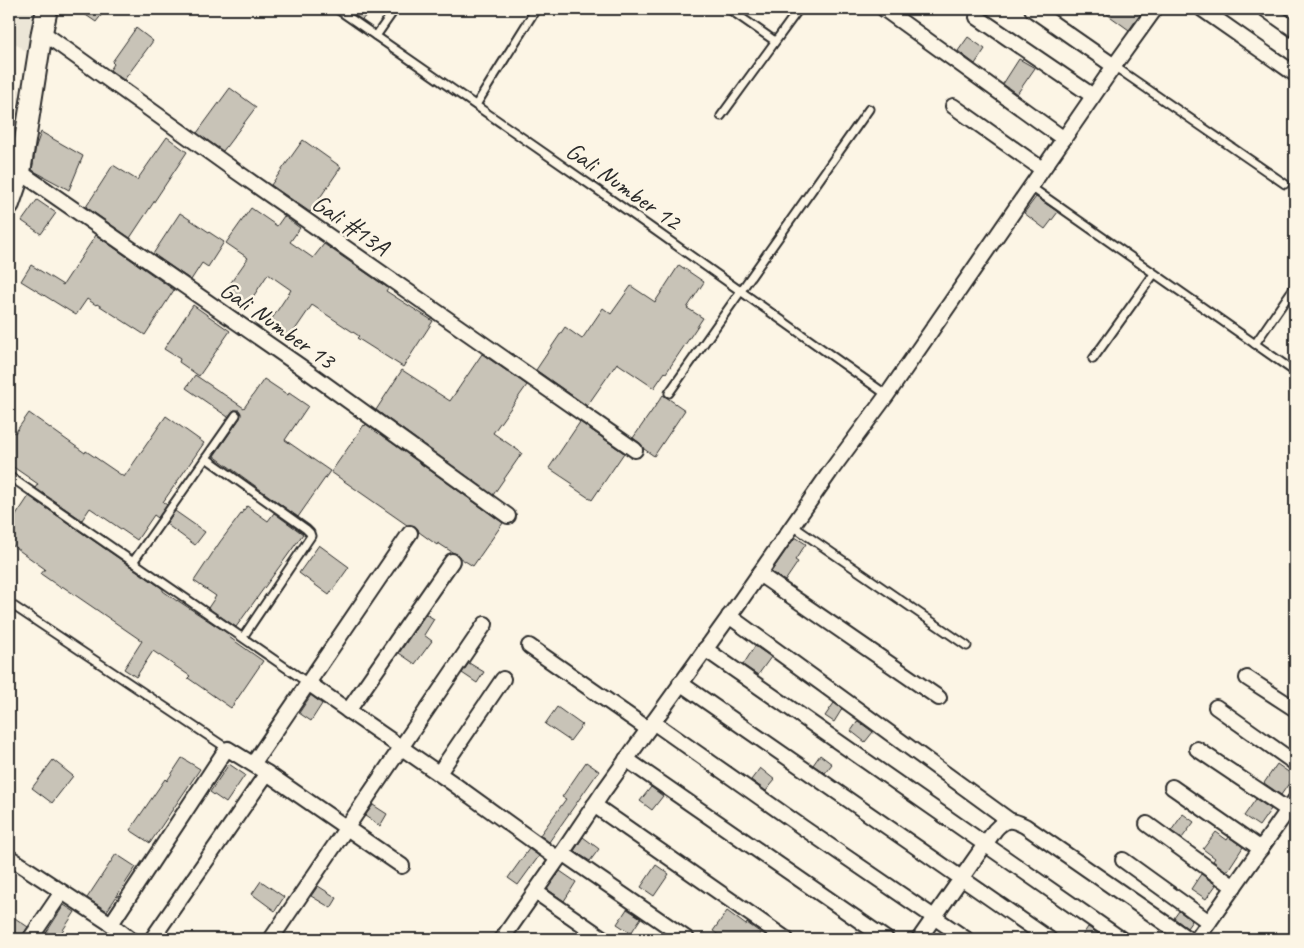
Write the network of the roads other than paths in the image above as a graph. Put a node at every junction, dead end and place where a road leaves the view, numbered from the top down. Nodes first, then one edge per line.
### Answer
1 (47, 9) edge
2 (338, 9) edge
3 (395, 9) edge
4 (536, 9) edge
5 (729, 9) edge
6 (799, 9) edge
7 (884, 9) edge
8 (1032, 9) edge
9 (1156, 9) edge
10 (1202, 9) edge
11 (1265, 9) edge
12 (977, 18) dead end
13 (1295, 30) edge
14 (42, 32) junction
15 (376, 36) junction
16 (775, 42) junction
17 (1114, 66) junction
18 (1295, 74) edge
19 (1093, 96) junction
20 (476, 106) junction
21 (953, 106) dead end
22 (869, 109) dead end
23 (721, 116) dead end
24 (1064, 139) junction
25 (1042, 169) junction
26 (20, 172) junction
27 (1284, 184) dead end
28 (1031, 187) junction
29 (9, 204) edge
30 (1154, 274) junction
31 (1295, 286) edge
32 (740, 292) junction
33 (1255, 344) junction
34 (1093, 359) dead end
35 (1295, 372) edge
36 (669, 393) dead end
37 (886, 396) junction
38 (236, 415) dead end
39 (635, 450) dead end
40 (206, 458) junction
41 (9, 476) edge
42 (508, 516) dead end
43 (793, 526) junction
44 (410, 533) dead end
45 (452, 561) dead end
46 (134, 562) junction
47 (759, 574) junction
48 (9, 603) edge
49 (729, 616) junction
50 (485, 624) dead end
51 (242, 637) junction
52 (529, 646) dead end
53 (967, 646) dead end
54 (705, 649) junction
55 (1247, 678) dead end
56 (503, 679) dead end
57 (308, 683) junction
58 (680, 684) junction
59 (938, 698) dead end
60 (1216, 707) dead end
61 (1295, 709) edge
62 (348, 711) junction
63 (651, 725) junction
64 (401, 748) junction
65 (228, 749) junction
66 (1197, 749) dead end
67 (626, 759) junction
68 (1295, 763) edge
69 (253, 764) junction
70 (267, 773) junction
71 (438, 773) junction
72 (1172, 787) dead end
73 (594, 805) junction
74 (1292, 805) edge
75 (1009, 820) junction
76 (1147, 824) dead end
77 (346, 828) junction
78 (985, 845) junction
79 (1261, 849) junction
80 (560, 856) junction
81 (9, 857) edge
82 (1123, 860) dead end
83 (402, 866) dead end
84 (961, 878) junction
85 (1234, 887) junction
86 (62, 892) junction
87 (536, 892) junction
88 (934, 917) junction
89 (1209, 922) junction
90 (110, 924) junction
91 (126, 938) edge
92 (30, 939) edge
93 (152, 939) edge
94 (271, 939) edge
95 (502, 939) edge
96 (604, 939) edge
97 (687, 939) edge
98 (786, 939) edge
99 (886, 939) edge
100 (919, 939) edge
101 (966, 939) edge
102 (1049, 939) edge
103 (1121, 939) edge
104 (1188, 939) edge
105 (1197, 939) edge

1 - 14 main road
2 - 15 lane, Gali Number 12
3 - 15 lane
4 - 20 lane
5 - 16 lane
6 - 16 lane
7 - 24 street
8 - 17 street
9 - 17 street
10 - 18 street
11 - 13 street
12 - 19 street
14 - 26 main road
14 - 39 street, Gali #13A
15 - 20 lane, Gali Number 12
16 - 23 lane
17 - 19 street
17 - 27 lane
19 - 24 street
20 - 32 lane, Gali Number 12
21 - 25 street
22 - 32 lane
24 - 25 street
25 - 28 street
26 - 29 main road
26 - 42 street, Gali Number 13
28 - 30 lane
28 - 37 street
30 - 33 lane
30 - 34 lane
31 - 33 lane
32 - 36 lane
32 - 37 lane, Gali Number 12
33 - 35 lane
37 - 43 street
38 - 40 lane
40 - 46 lane
40 - 51 lane
41 - 46 lane
43 - 47 street
43 - 53 lane
44 - 57 street
45 - 62 street
46 - 51 lane
47 - 49 street
47 - 59 street
48 - 65 lane
49 - 54 street
49 - 75 street
50 - 64 street
51 - 57 lane
52 - 63 street
54 - 58 street
54 - 78 street
55 - 61 street
56 - 71 street
57 - 62 street
57 - 69 street
58 - 63 street
58 - 84 street
60 - 68 street
62 - 64 street
63 - 67 street
63 - 88 street
64 - 71 street
64 - 77 street
65 - 69 street
65 - 90 street
66 - 74 street
67 - 73 street
67 - 99 street
69 - 70 street
70 - 77 street
70 - 93 street
71 - 80 street
72 - 79 street
73 - 80 street
73 - 98 street
74 - 79 street
75 - 78 street
75 - 104 street
76 - 85 street
77 - 83 street
77 - 94 street
78 - 84 street
78 - 103 street
79 - 85 street
80 - 87 street
80 - 97 street
81 - 86 street
82 - 89 street
84 - 88 street
84 - 102 street
85 - 89 street
86 - 90 street
86 - 92 street
87 - 95 street
87 - 96 street
88 - 100 street
88 - 101 street
89 - 105 street
90 - 91 street

